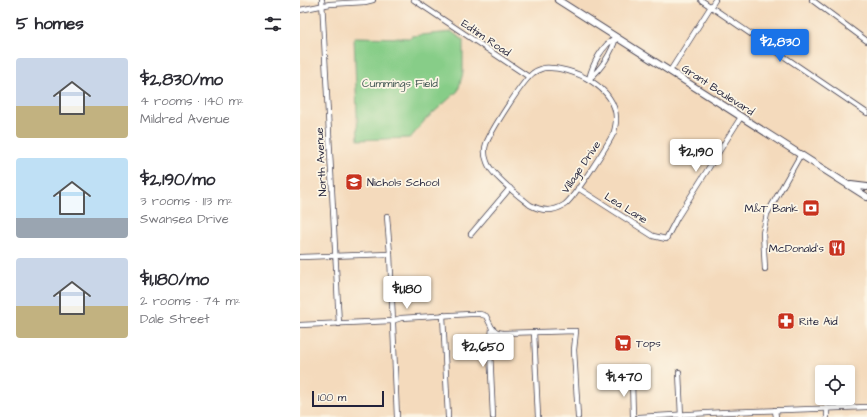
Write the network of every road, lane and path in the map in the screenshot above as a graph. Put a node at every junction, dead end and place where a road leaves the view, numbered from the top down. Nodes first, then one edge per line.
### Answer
1 (322, 0) edge
2 (373, 0) edge
3 (414, 0) edge
4 (558, 0) edge
5 (701, 0) edge
6 (715, 0) edge
7 (812, 0) edge
8 (322, 6) junction
9 (711, 7) junction
10 (300, 10) edge
11 (616, 37) junction
12 (867, 41) edge
13 (670, 71) junction
14 (529, 77) junction
15 (589, 79) junction
16 (867, 113) edge
17 (741, 117) junction
18 (801, 154) junction
19 (849, 185) junction
20 (867, 187) edge
21 (510, 188) junction
22 (578, 188) junction
23 (867, 197) edge
24 (387, 216) dead end
25 (471, 234) dead end
26 (390, 254) junction
27 (335, 256) junction
28 (300, 257) edge
29 (765, 269) dead end
30 (443, 315) junction
31 (392, 321) junction
32 (339, 324) junction
33 (300, 325) edge
34 (492, 328) junction
35 (534, 332) junction
36 (679, 372) dead end
37 (632, 379) dead end
38 (867, 406) edge
39 (827, 408) junction
40 (775, 410) junction
41 (726, 414) edge
42 (680, 416) edge
43 (397, 417) edge
44 (448, 417) edge
45 (493, 417) edge
46 (538, 417) edge
47 (578, 417) edge
48 (633, 417) edge
49 (639, 417) edge
50 (776, 417) edge
51 (827, 417) edge

1 - 8 street, North Avenue
2 - 8 street
3 - 14 street, Edtim Road
4 - 11 street, Grant Boulevard
5 - 9 street
6 - 9 street
7 - 12 street
8 - 10 street
8 - 27 street, North Avenue
9 - 13 street
9 - 16 street
11 - 13 street, Grant Boulevard
11 - 15 street
13 - 17 street, Grant Boulevard
14 - 15 street, Village Drive
14 - 21 street, Village Drive
15 - 22 street, Village Drive
17 - 18 street, Grant Boulevard
17 - 22 street, Lea Lane
18 - 19 street, Grant Boulevard
18 - 29 street
19 - 20 street
19 - 23 street, Grant Boulevard
21 - 22 street, Village Drive
21 - 25 street
24 - 26 street
26 - 27 street
26 - 31 street
27 - 28 street
27 - 32 street, North Avenue
30 - 31 street
30 - 34 street
30 - 44 street
31 - 32 street
31 - 43 street
32 - 33 street
34 - 35 street
34 - 45 street
35 - 46 street
35 - 47 street
36 - 42 street
37 - 48 street
38 - 39 street
39 - 40 street
39 - 51 street
40 - 41 street
40 - 50 street
41 - 42 street
42 - 49 street

